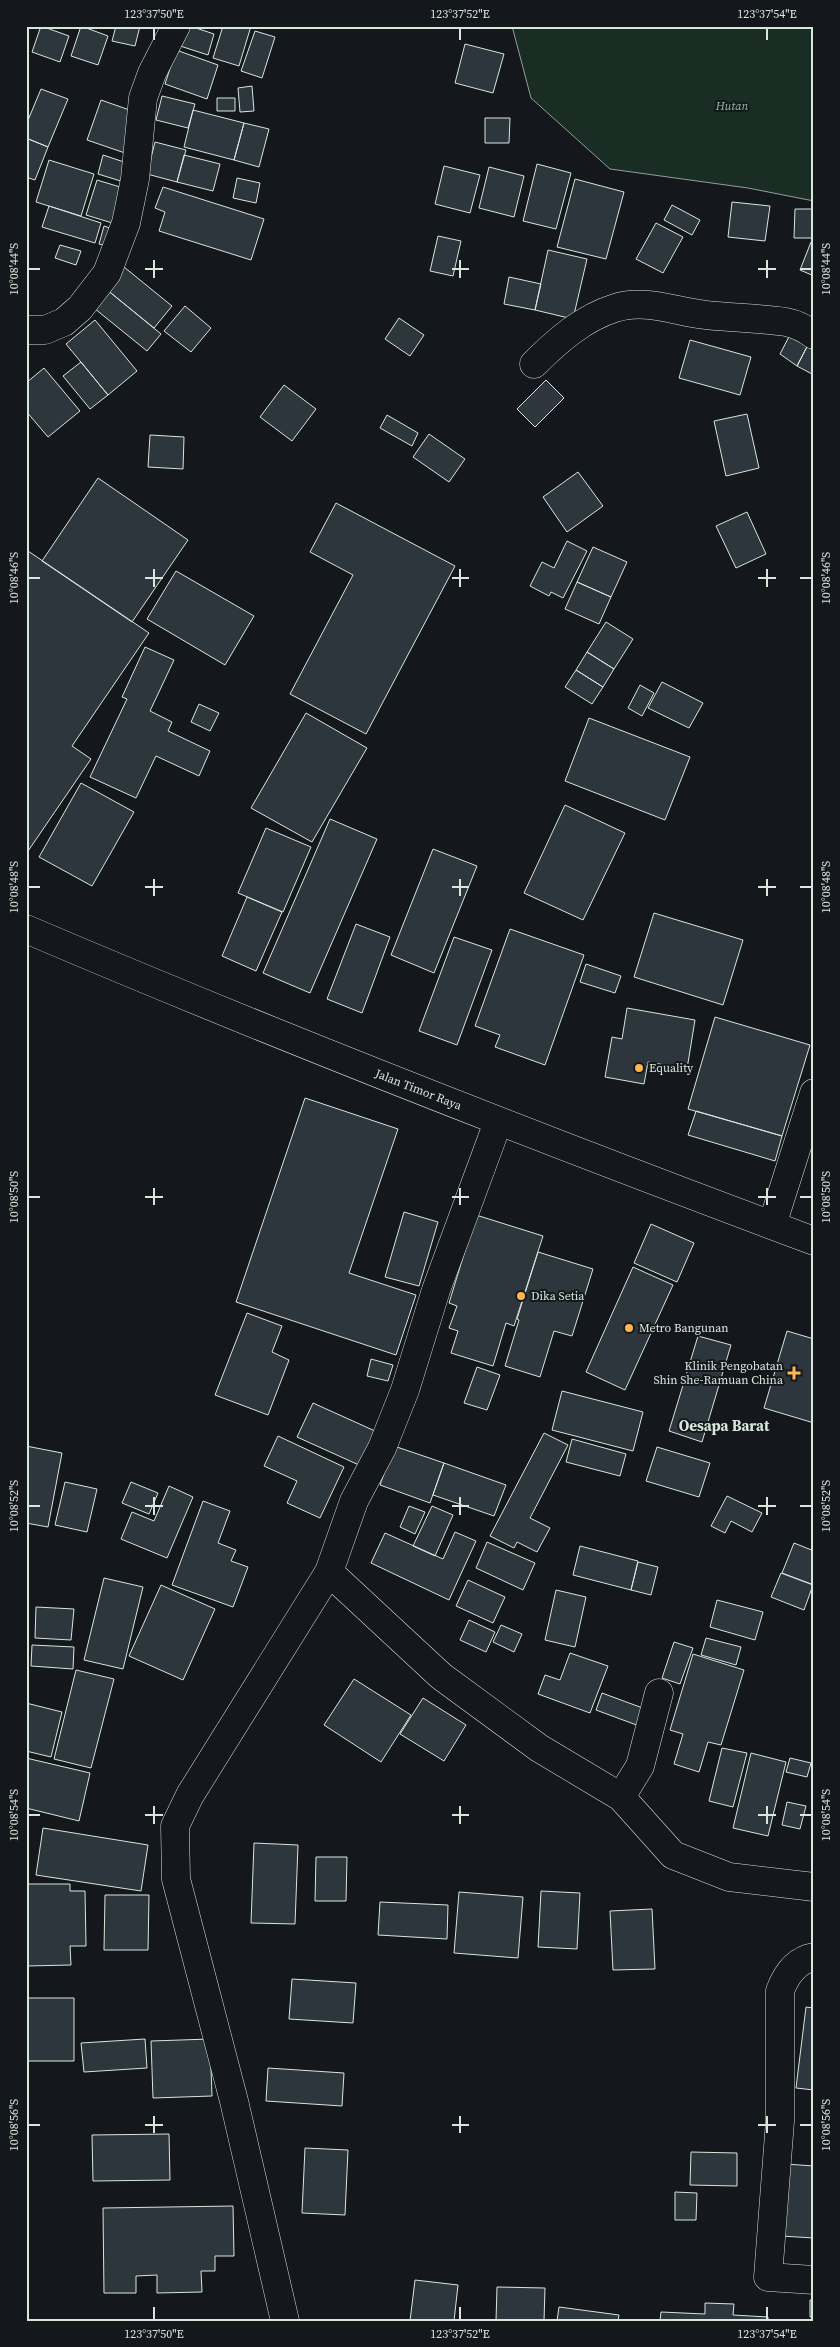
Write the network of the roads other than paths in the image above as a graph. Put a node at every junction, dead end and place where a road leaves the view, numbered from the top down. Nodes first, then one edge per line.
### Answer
1 (176, 26) edge
2 (26, 330) edge
3 (814, 335) edge
4 (534, 364) dead end
5 (26, 929) edge
6 (814, 1093) edge
7 (498, 1122) junction
8 (772, 1225) junction
9 (814, 1240) edge
10 (328, 1572) junction
11 (660, 1693) dead end
12 (621, 1797) junction
13 (814, 1887) edge
14 (814, 1957) edge
15 (814, 2280) edge
16 (285, 2321) edge

1 - 2 main road
3 - 4 main road
5 - 7 main road, Jalan Timor Raya
6 - 8 main road
7 - 8 main road, Jalan Timor Raya
7 - 10 main road
8 - 9 main road, Jalan Timor Raya
10 - 12 main road
10 - 16 main road
11 - 12 main road
12 - 13 main road
14 - 15 main road

